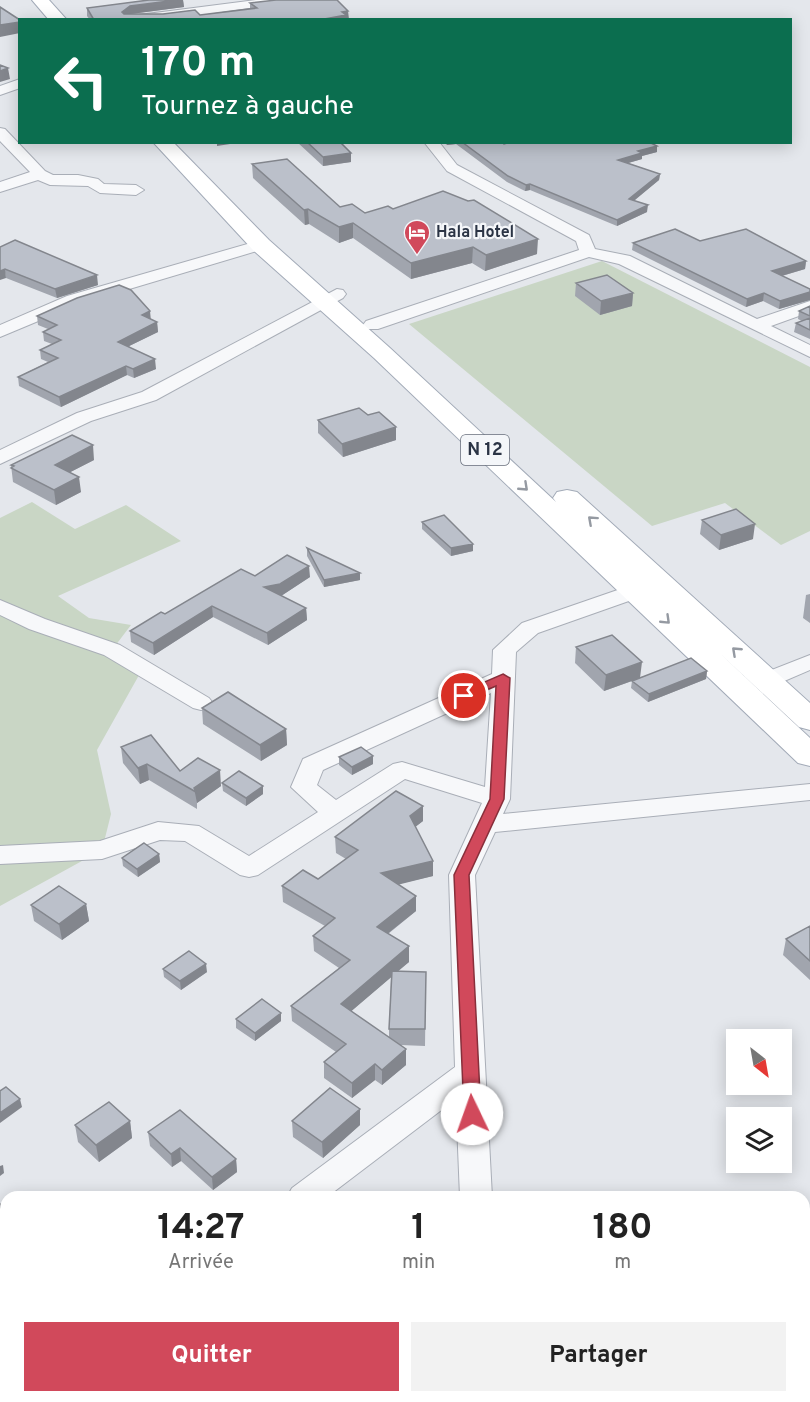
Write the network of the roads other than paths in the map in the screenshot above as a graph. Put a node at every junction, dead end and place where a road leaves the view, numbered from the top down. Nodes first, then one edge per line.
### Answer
1 (30, 0) edge
2 (40, 0) edge
3 (285, 0) edge
4 (209, 4) edge
5 (44, 18) edge
6 (57, 18) edge
7 (140, 18) edge
8 (223, 18) edge
9 (18, 84) edge
10 (0, 91) edge
11 (0, 132) edge
12 (164, 144) edge
13 (180, 144) edge
14 (433, 144) edge
15 (40, 174) junction
16 (0, 187) edge
17 (136, 190) dead end
18 (261, 244) junction
19 (588, 252) junction
20 (330, 298) junction
21 (810, 306) edge
22 (372, 324) junction
23 (757, 325) junction
24 (0, 332) edge
25 (810, 351) edge
26 (451, 406) junction
27 (0, 458) edge
28 (635, 591) junction
29 (0, 607) edge
30 (810, 662) edge
31 (503, 678) junction
32 (767, 680) junction
33 (201, 703) dead end
34 (810, 720) edge
35 (810, 756) edge
36 (810, 792) edge
37 (497, 799) junction
38 (335, 813) junction
39 (486, 824) junction
40 (0, 855) edge
41 (470, 1072) junction
42 (311, 1191) edge
43 (476, 1191) edge

1 - 5 main road
2 - 6 main road
3 - 4 street
4 - 7 street
4 - 8 street
9 - 10 street
11 - 15 street
12 - 18 main road, N 12
13 - 20 main road, N 12
14 - 19 street
15 - 16 street
15 - 17 street
18 - 20 main road, N 12
18 - 24 street
19 - 22 street
19 - 23 street
20 - 22 main road, N 12
20 - 26 main road, N 12
20 - 27 street
21 - 23 street
22 - 26 main road, N 12
23 - 25 street
26 -> 28 main road, N 12
32 -> 26 main road, N 12
28 - 31 street
28 -> 35 main road, N 12
29 - 33 street
30 - 32 street
31 - 37 street
31 - 38 street
32 - 34 main road, N 12
36 - 39 street
37 - 38 street
37 - 39 street
38 - 40 street
39 - 41 street
41 - 42 street
41 - 43 street

